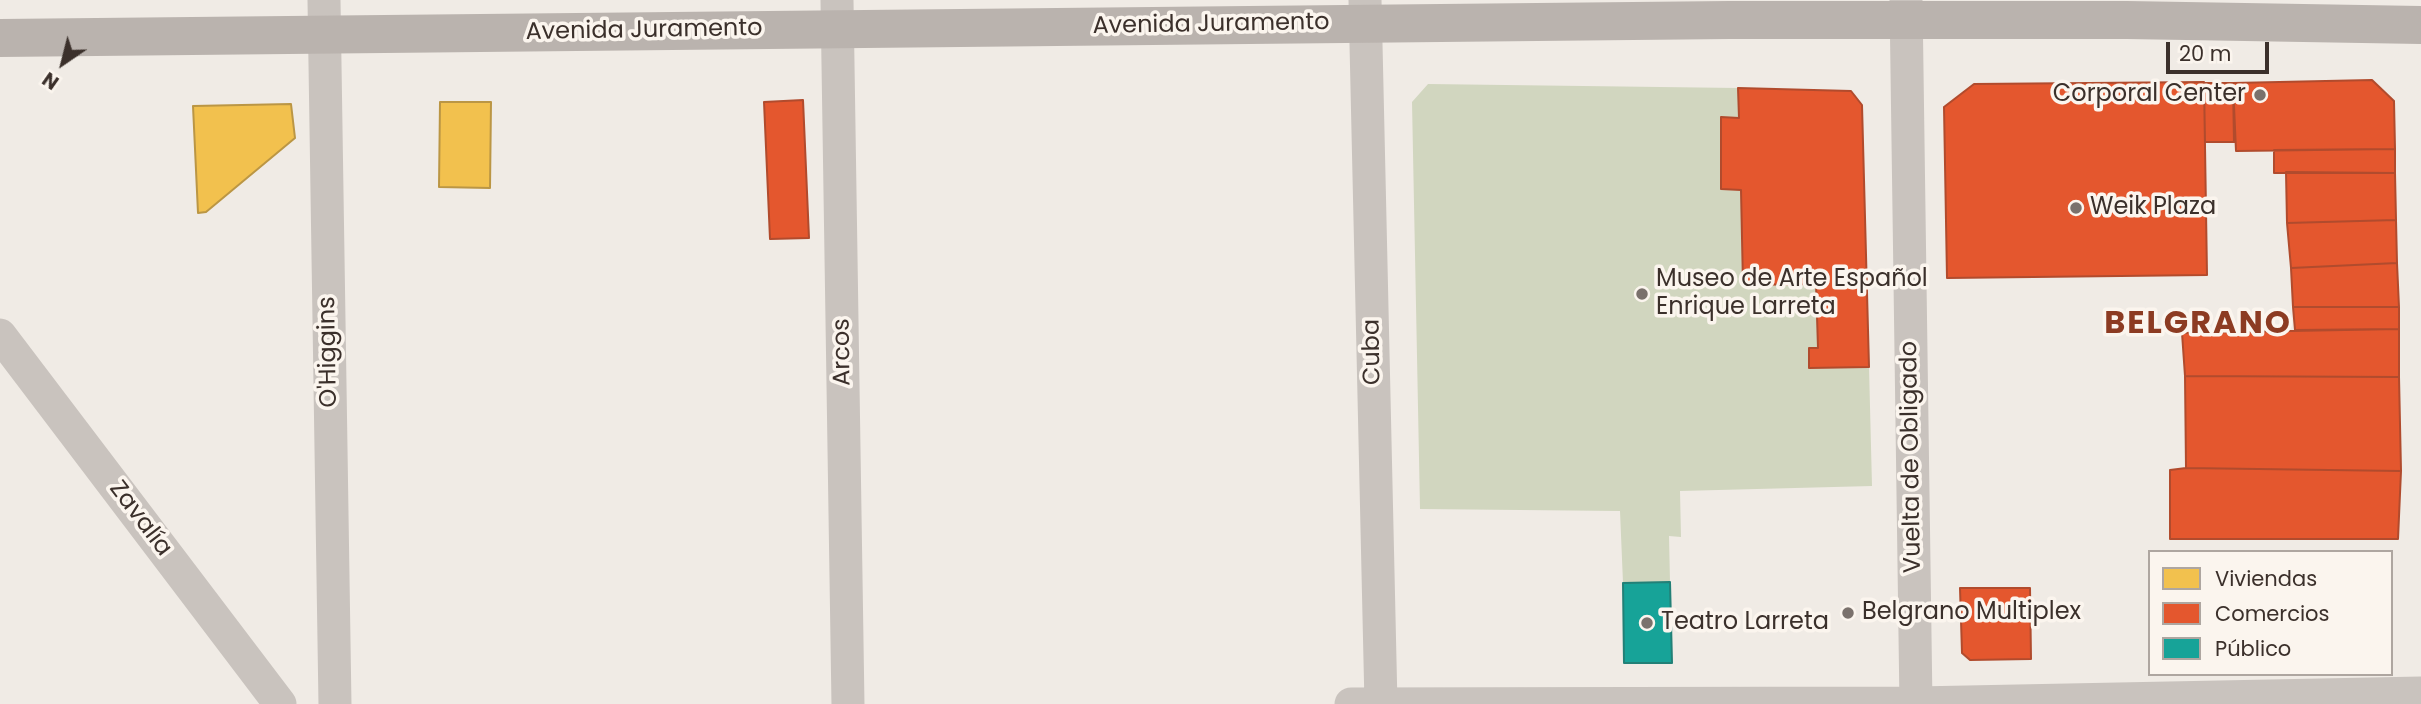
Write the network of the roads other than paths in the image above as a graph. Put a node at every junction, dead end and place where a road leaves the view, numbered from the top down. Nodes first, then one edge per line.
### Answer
1 (1906, 10) edge
2 (1365, 12) edge
3 (837, 14) edge
4 (324, 17) edge
5 (2421, 25) edge
6 (0, 38) edge
7 (0, 335) edge
8 (2421, 693) edge
9 (1916, 703) edge
10 (280, 704) edge
11 (335, 704) edge
12 (848, 704) edge
13 (1351, 704) edge
14 (1381, 704) edge

1 - 2 main road, Avenida Juramento
1 - 5 main road, Avenida Juramento
1 - 9 street, Vuelta de Obligado
2 - 3 main road, Avenida Juramento
2 - 14 street, Cuba
3 - 4 main road, Avenida Juramento
3 - 12 street, Arcos
4 - 6 main road, Avenida Juramento
4 - 11 street, O'Higgins
7 - 10 street, Zavalía
8 - 9 street
9 - 14 street
13 - 14 street

